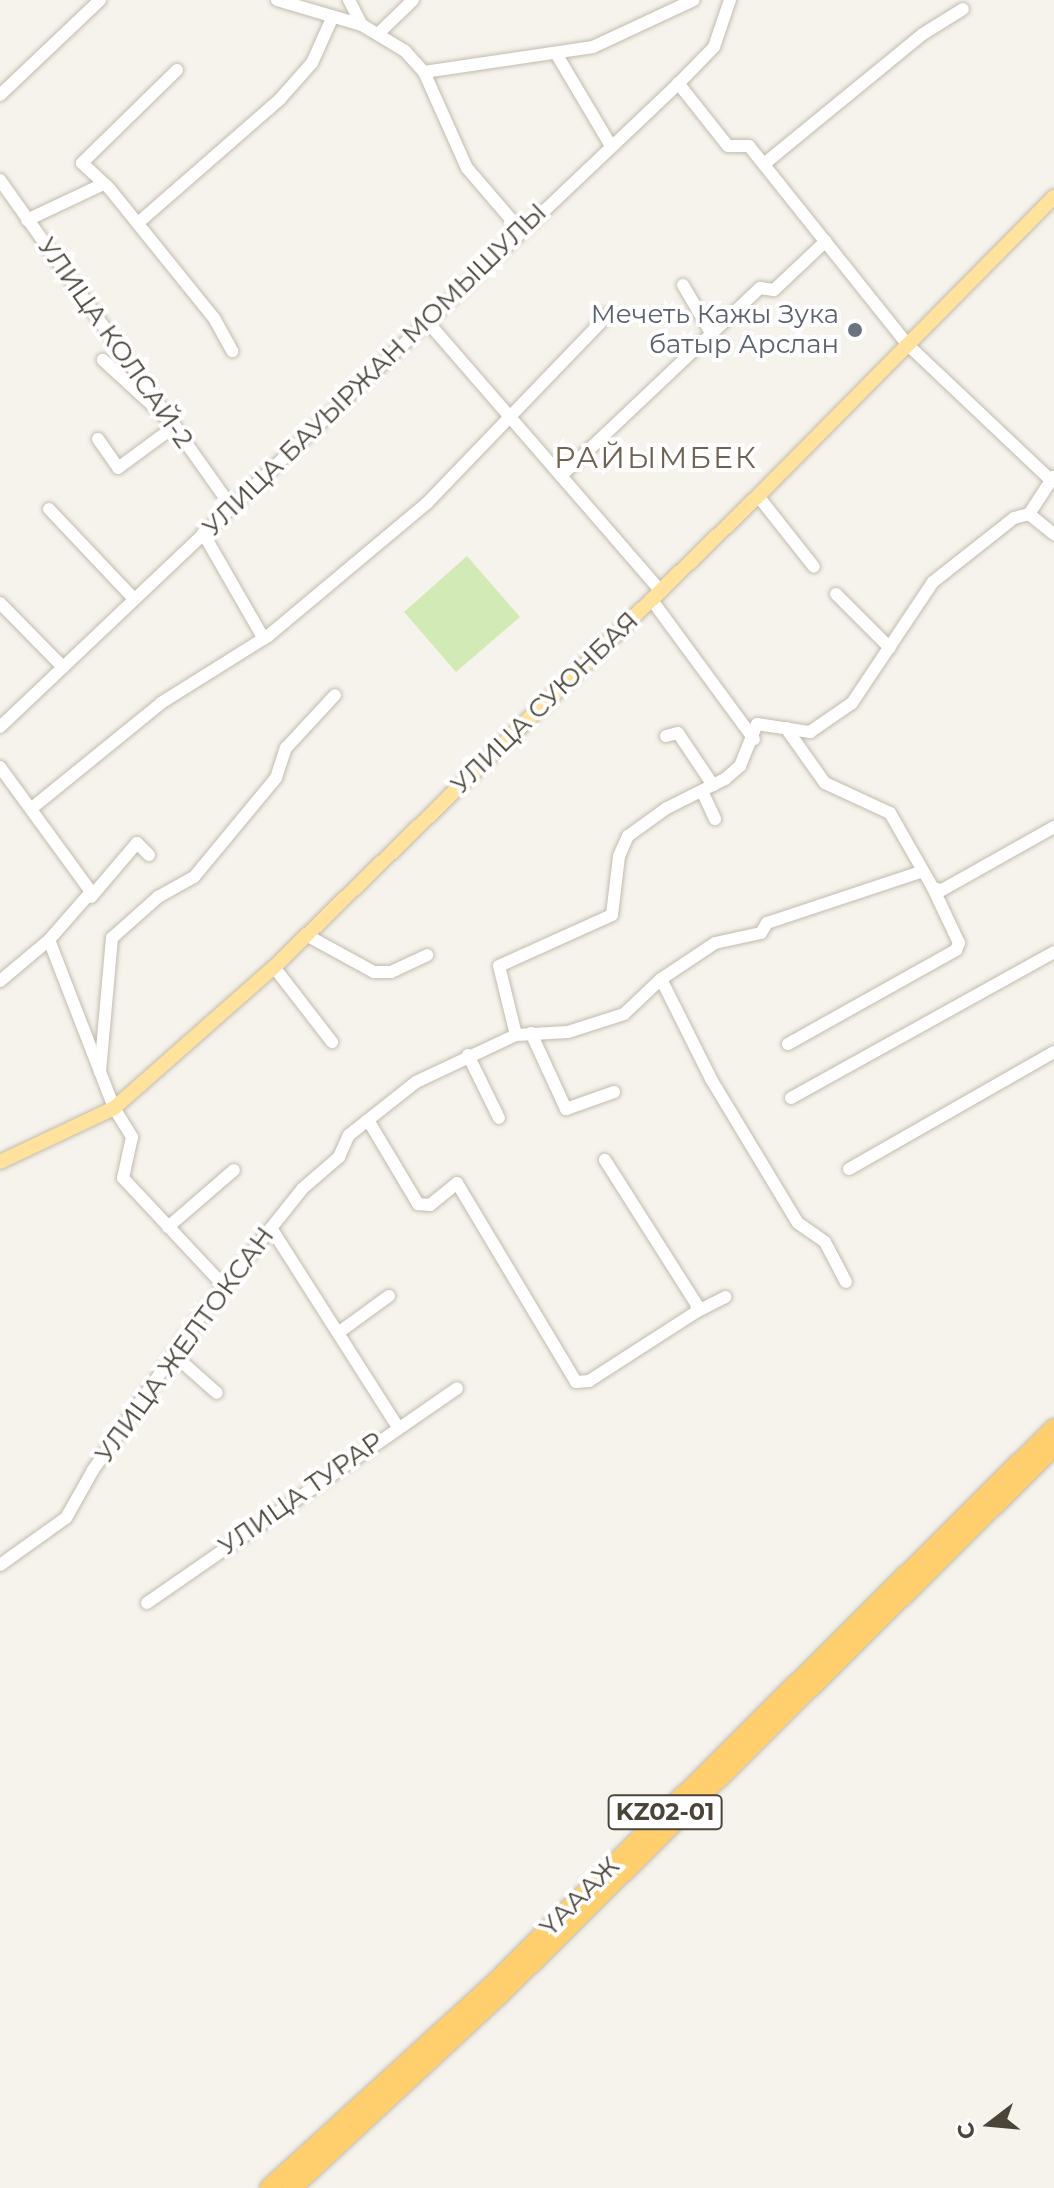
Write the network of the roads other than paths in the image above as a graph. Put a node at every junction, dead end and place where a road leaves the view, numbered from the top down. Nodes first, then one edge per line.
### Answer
1 (100, 0) edge
2 (277, 0) edge
3 (349, 0) edge
4 (413, 0) edge
5 (694, 0) edge
6 (730, 0) edge
7 (963, 9) dead end
8 (333, 16) junction
9 (362, 25) junction
10 (380, 32) junction
11 (557, 55) junction
12 (177, 70) dead end
13 (424, 72) junction
14 (678, 83) junction
15 (0, 95) edge
16 (611, 146) junction
17 (764, 164) junction
18 (0, 180) edge
19 (101, 185) junction
20 (1054, 197) edge
21 (27, 220) junction
22 (138, 223) junction
23 (521, 231) junction
24 (826, 241) junction
25 (683, 285) dead end
26 (610, 313) dead end
27 (426, 320) junction
28 (711, 333) junction
29 (908, 345) junction
30 (232, 351) dead end
31 (103, 360) dead end
32 (509, 416) junction
33 (175, 426) junction
34 (98, 439) dead end
35 (561, 476) junction
36 (1053, 479) edge
37 (758, 496) junction
38 (231, 506) junction
39 (49, 509) dead end
40 (1029, 514) junction
41 (203, 533) junction
42 (1054, 534) edge
43 (814, 567) dead end
44 (656, 594) junction
45 (836, 594) dead end
46 (134, 599) junction
47 (0, 603) edge
48 (264, 639) junction
49 (890, 648) junction
50 (63, 667) junction
51 (335, 695) dead end
52 (0, 727) edge
53 (786, 728) junction
54 (666, 736) dead end
55 (754, 739) junction
56 (0, 767) edge
57 (707, 788) junction
58 (32, 808) junction
59 (715, 819) dead end
60 (1054, 827) edge
61 (149, 855) dead end
62 (923, 871) junction
63 (933, 888) junction
64 (91, 897) junction
65 (308, 936) junction
66 (49, 940) junction
67 (1054, 952) edge
68 (427, 955) dead end
69 (274, 967) junction
70 (661, 979) junction
71 (0, 981) edge
72 (531, 1033) junction
73 (516, 1035) junction
74 (332, 1042) dead end
75 (788, 1044) dead end
76 (1054, 1052) edge
77 (468, 1055) junction
78 (100, 1072) junction
79 (614, 1092) dead end
80 (791, 1098) dead end
81 (114, 1108) junction
82 (499, 1118) dead end
83 (368, 1120) junction
84 (605, 1160) dead end
85 (0, 1162) edge
86 (849, 1169) dead end
87 (234, 1170) dead end
88 (168, 1227) junction
89 (271, 1228) junction
90 (846, 1282) dead end
91 (224, 1286) junction
92 (389, 1296) dead end
93 (725, 1297) dead end
94 (696, 1312) junction
95 (338, 1333) junction
96 (174, 1355) junction
97 (457, 1388) dead end
98 (217, 1393) dead end
99 (398, 1427) junction
100 (1054, 1428) edge
101 (1054, 1447) edge
102 (0, 1565) edge
103 (147, 1603) dead end
104 (269, 2188) edge
105 (292, 2188) edge

1 - 15 street
2 - 8 street
3 - 9 street
4 - 10 street
5 - 11 street
6 - 14 street, УЛИЦА БАУЫРЖАН МОМЫШУЛЫ
7 - 17 street
8 - 9 street
8 - 22 street
9 - 10 street
10 - 13 street
11 - 13 street
11 - 16 street
12 - 19 street
13 - 23 street
14 - 16 street, УЛИЦА БАУЫРЖАН МОМЫШУЛЫ
14 - 17 street
16 - 23 street, УЛИЦА БАУЫРЖАН МОМЫШУЛЫ
17 - 24 street
18 - 21 street, УЛИЦА КОЛСАЙ-2
19 - 21 street
19 - 22 street
20 - 29 main road, УЛИЦА СУЮНБАЯ
21 - 33 street, УЛИЦА КОЛСАЙ-2
22 - 30 street
23 - 27 street, УЛИЦА БАУЫРЖАН МОМЫШУЛЫ
24 - 28 street
24 - 29 street
25 - 28 street
26 - 32 street
27 - 32 street
27 - 38 street, УЛИЦА БАУЫРЖАН МОМЫШУЛЫ
28 - 35 street
29 - 36 street
29 - 37 main road, УЛИЦА СУЮНБАЯ
31 - 33 street
32 - 35 street
32 - 48 street
33 - 34 street
33 - 38 street, УЛИЦА КОЛСАЙ-2
35 - 44 street
36 - 40 street
37 - 43 street
37 - 44 main road, УЛИЦА СУЮНБАЯ
38 - 41 street, УЛИЦА БАУЫРЖАН МОМЫШУЛЫ
39 - 46 street
40 - 42 street
40 - 49 street
41 - 46 street, УЛИЦА БАУЫРЖАН МОМЫШУЛЫ
41 - 48 street
44 - 55 street
44 - 65 main road, УЛИЦА СУЮНБАЯ
45 - 49 street
46 - 50 street, УЛИЦА БАУЫРЖАН МОМЫШУЛЫ
47 - 50 street
48 - 58 street
49 - 53 street
50 - 52 street, УЛИЦА БАУЫРЖАН МОМЫШУЛЫ
51 - 78 street
53 - 55 street
53 - 62 street
54 - 57 street
55 - 57 street
56 - 58 street
57 - 59 street
57 - 73 street
58 - 64 street
60 - 63 street
61 - 64 street
62 - 63 street
62 - 70 street, УЛИЦА ЖЕЛТОКСАН
63 - 75 street
64 - 66 street
65 - 68 street
65 - 69 main road, УЛИЦА СУЮНБАЯ
66 - 71 street
66 - 78 street
67 - 80 street
69 - 74 street
69 - 81 main road, УЛИЦА СУЮНБАЯ
70 - 72 street, УЛИЦА ЖЕЛТОКСАН
70 - 90 street
72 - 73 street, УЛИЦА ЖЕЛТОКСАН
72 - 79 street
73 - 77 street, УЛИЦА ЖЕЛТОКСАН
76 - 86 street
77 - 82 street
77 - 83 street, УЛИЦА ЖЕЛТОКСАН
78 - 81 street
81 - 85 main road, УЛИЦА СУЮНБАЯ
81 - 88 street
83 - 89 street, УЛИЦА ЖЕЛТОКСАН
83 - 94 street
84 - 94 street
87 - 88 street
88 - 91 street
89 - 91 street, УЛИЦА ЖЕЛТОКСАН
89 - 95 street
91 - 96 street, УЛИЦА ЖЕЛТОКСАН
92 - 95 street
93 - 94 street
95 - 99 street
96 - 98 street
96 - 102 street, УЛИЦА ЖЕЛТОКСАН
97 - 99 street, УЛИЦА ТУРАР
99 - 103 street, УЛИЦА ТУРАР
100 - 104 highway, ҮАААЖ / KZ02-01
101 - 105 highway, ҮАААЖ / KZ02-01

